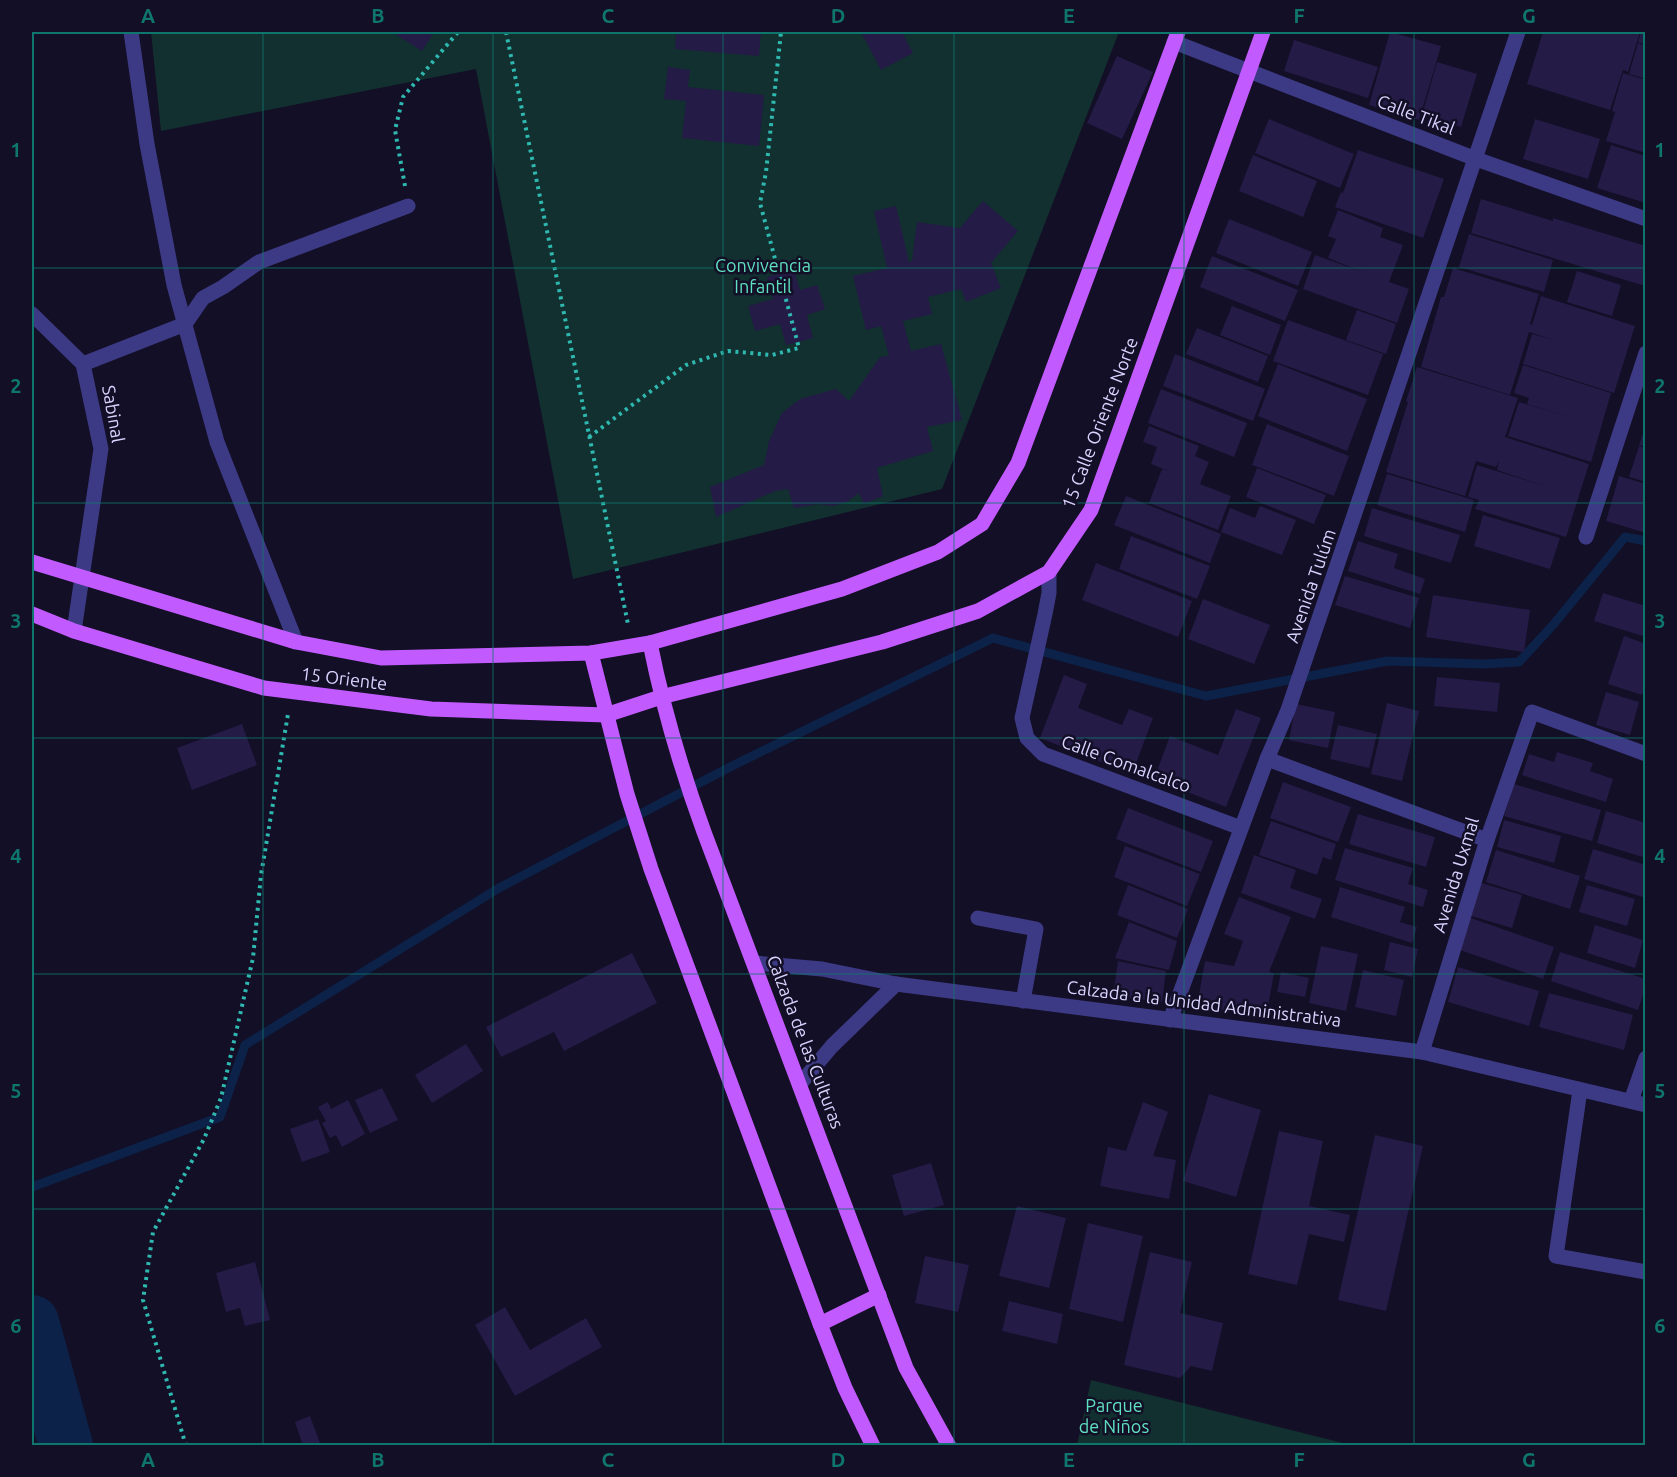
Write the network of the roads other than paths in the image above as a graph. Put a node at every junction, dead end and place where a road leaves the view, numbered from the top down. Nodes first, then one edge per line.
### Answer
1 (131, 32) edge
2 (1263, 32) edge
3 (1518, 32) edge
4 (1176, 37) edge
5 (1250, 71) junction
6 (1476, 159) junction
7 (408, 206) road end
8 (1646, 219) edge
9 (32, 314) edge
10 (185, 324) junction
11 (1646, 353) edge
12 (83, 364) junction
13 (1587, 537) dead end
14 (32, 562) edge
15 (1049, 572) junction
16 (83, 579) junction
17 (32, 614) edge
18 (74, 631) junction
19 (296, 642) junction
20 (642, 644) junction
21 (591, 653) junction
22 (661, 697) junction
23 (606, 715) junction
24 (1646, 754) edge
25 (1267, 759) junction
26 (1241, 828) junction
27 (1487, 840) junction
28 (978, 918) dead end
29 (754, 963) junction
30 (896, 984) junction
31 (1023, 1001) junction
32 (1170, 1020) junction
33 (1422, 1052) junction
34 (1646, 1058) edge
35 (800, 1084) junction
36 (1580, 1090) junction
37 (1638, 1103) edge
38 (1646, 1272) edge
39 (879, 1295) junction
40 (820, 1324) junction
41 (873, 1446) edge
42 (949, 1446) edge

1 - 10 street
2 - 5 main road, 15 Calle Oriente Norte
3 - 6 street, Avenida Tulúm
4 - 5 street, Calle Tikal
4 - 20 main road
5 - 6 street, Calle Tikal
5 - 15 main road, 15 Calle Oriente Norte
6 - 8 street, Calle Tikal
6 - 25 street, Avenida Tulúm
7 - 10 street
9 - 12 street
10 - 12 street
10 - 19 street
11 - 13 street
12 - 16 street, Sabinal
14 - 16 main road, 15 Oriente
15 - 22 main road, 15 Calle Oriente Norte
15 - 26 street, Calle Comalcalco
16 - 18 street, Sabinal
16 - 19 main road, 15 Oriente
17 - 18 main road, 15 Oriente
18 - 23 main road, 15 Oriente
19 - 21 main road, 15 Oriente
20 - 21 main road, 15 Oriente
20 - 22 main road, Calzada de las Culturas
21 - 23 main road
22 - 23 main road, 15 Oriente
22 - 29 main road, Calzada de las Culturas
23 - 40 main road
24 - 27 street, Avenida Uxmal
25 - 26 street, Avenida Tulúm
25 - 27 street
26 - 32 street, Avenida Tulúm
27 - 33 street, Avenida Uxmal
28 - 31 street
29 - 30 street, Calzada a la Unidad Administrativa
29 - 35 main road, Calzada de las Culturas
30 - 31 street, Calzada a la Unidad Administrativa
30 - 35 street
31 - 32 street, Calzada a la Unidad Administrativa
32 - 33 street, Calzada a la Unidad Administrativa
33 - 36 street, Calzada a la Unidad Administrativa
34 - 37 street
35 - 39 main road, Calzada de las Culturas
36 - 37 street, Calzada a la Unidad Administrativa
36 - 38 street
39 - 40 main road
39 - 42 main road, Calzada de las Culturas
40 - 41 main road

